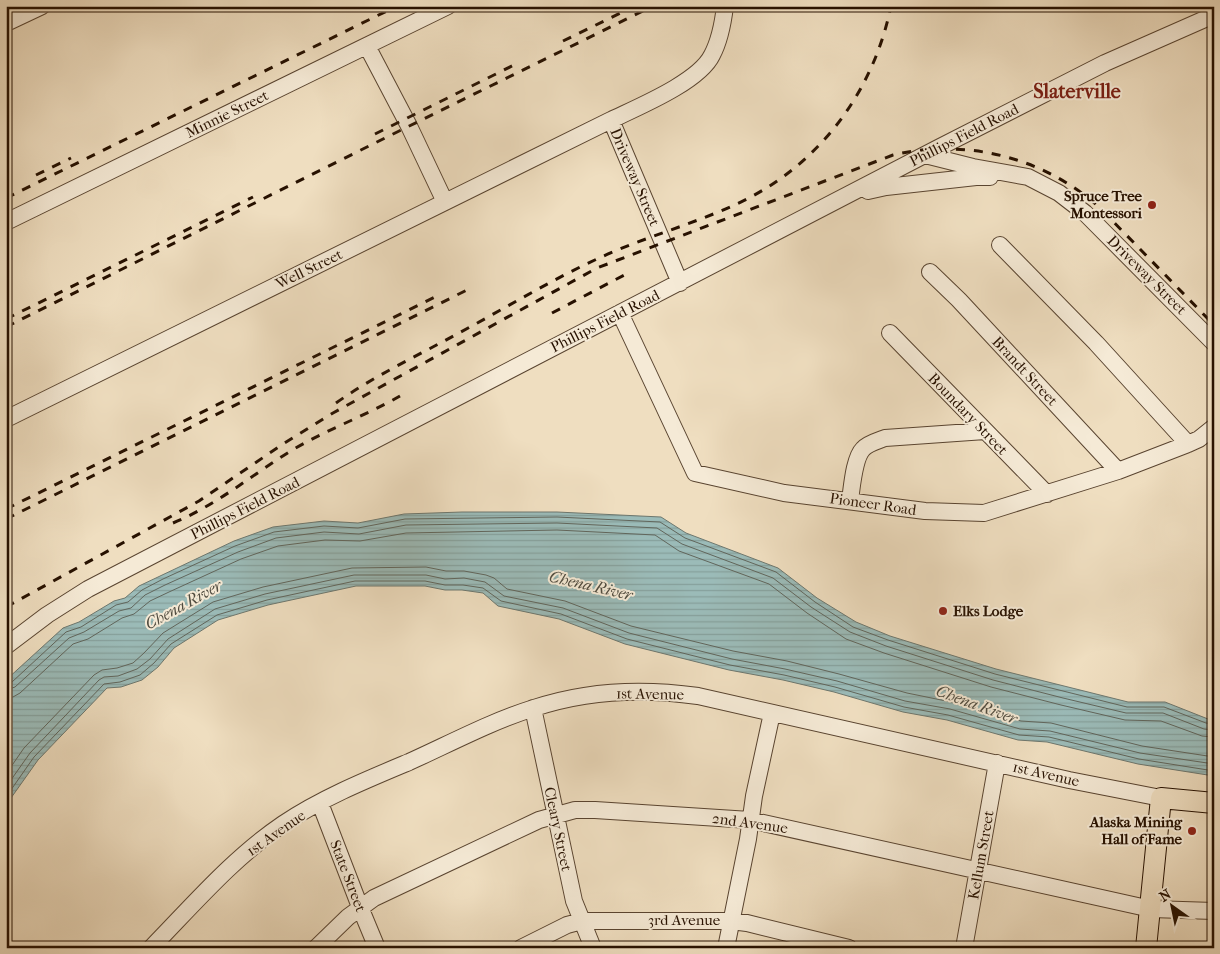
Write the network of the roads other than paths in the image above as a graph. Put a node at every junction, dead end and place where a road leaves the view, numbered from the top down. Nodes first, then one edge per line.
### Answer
1 (42, 6) edge
2 (448, 6) edge
3 (725, 6) edge
4 (1214, 15) edge
5 (6, 23) edge
6 (367, 46) junction
7 (611, 120) junction
8 (924, 155) junction
9 (1028, 177) junction
10 (848, 195) junction
11 (445, 202) junction
12 (6, 222) edge
13 (1000, 245) dead end
14 (930, 272) dead end
15 (680, 283) junction
16 (620, 313) junction
17 (890, 333) dead end
18 (1214, 343) edge
19 (6, 418) edge
20 (1214, 427) edge
21 (984, 431) junction
22 (1188, 444) junction
23 (1118, 471) junction
24 (1047, 494) junction
25 (850, 500) junction
26 (6, 646) edge
27 (534, 708) junction
28 (772, 713) junction
29 (997, 763) junction
30 (1161, 798) junction
31 (320, 803) junction
32 (1214, 803) edge
33 (555, 815) junction
34 (750, 820) junction
35 (979, 870) junction
36 (360, 907) junction
37 (1151, 908) junction
38 (1214, 911) edge
39 (582, 921) junction
40 (731, 921) junction
41 (153, 947) edge
42 (316, 948) edge
43 (377, 948) edge
44 (521, 948) edge
45 (593, 948) edge
46 (726, 948) edge
47 (849, 948) edge
48 (964, 948) edge
49 (1146, 948) edge

1 - 5 street
2 - 6 street, Minnie Street
3 - 7 street, Driveway Street
4 - 8 street, Phillips Field Road
6 - 11 street
6 - 12 street, Minnie Street
7 - 11 street, Well Street
7 - 15 street, Driveway Street
8 - 9 street, Driveway Street
8 - 10 street, Phillips Field Road
9 - 10 street, Driveway Street
9 - 18 street, Driveway Street
10 - 15 street, Phillips Field Road
11 - 19 street, Well Street
13 - 22 street
14 - 23 street, Brandt Street
15 - 16 street, Phillips Field Road
16 - 25 street, Pioneer Road
16 - 26 street, Phillips Field Road
17 - 21 street, Boundary Street
20 - 22 street, Pioneer Road
21 - 24 street, Boundary Street
21 - 25 street
22 - 23 street, Pioneer Road
23 - 24 street, Pioneer Road
24 - 25 street, Pioneer Road
27 - 28 street, 1st Avenue
27 - 31 street, 1st Avenue
27 - 33 street, Cleary Street
28 - 29 street, 1st Avenue
28 - 34 street
29 - 30 street, 1st Avenue
29 - 35 street, Kellum Street
30 - 32 main road, 1st Avenue
30 - 37 main road
31 - 36 street, State Street
31 - 41 street, 1st Avenue
33 - 34 street, 2nd Avenue
33 - 36 street, 2nd Avenue
33 - 39 street, Cleary Street
34 - 35 street, 2nd Avenue
34 - 40 street
35 - 37 street, 2nd Avenue
35 - 48 street, Kellum Street
36 - 42 street, 2nd Avenue
36 - 43 street, State Street
37 - 38 street, 2nd Avenue
37 - 49 main road
39 - 40 street, 3rd Avenue
39 - 44 street, 3rd Avenue
39 - 45 street, Cleary Street
40 - 46 street
40 - 47 street, 3rd Avenue

